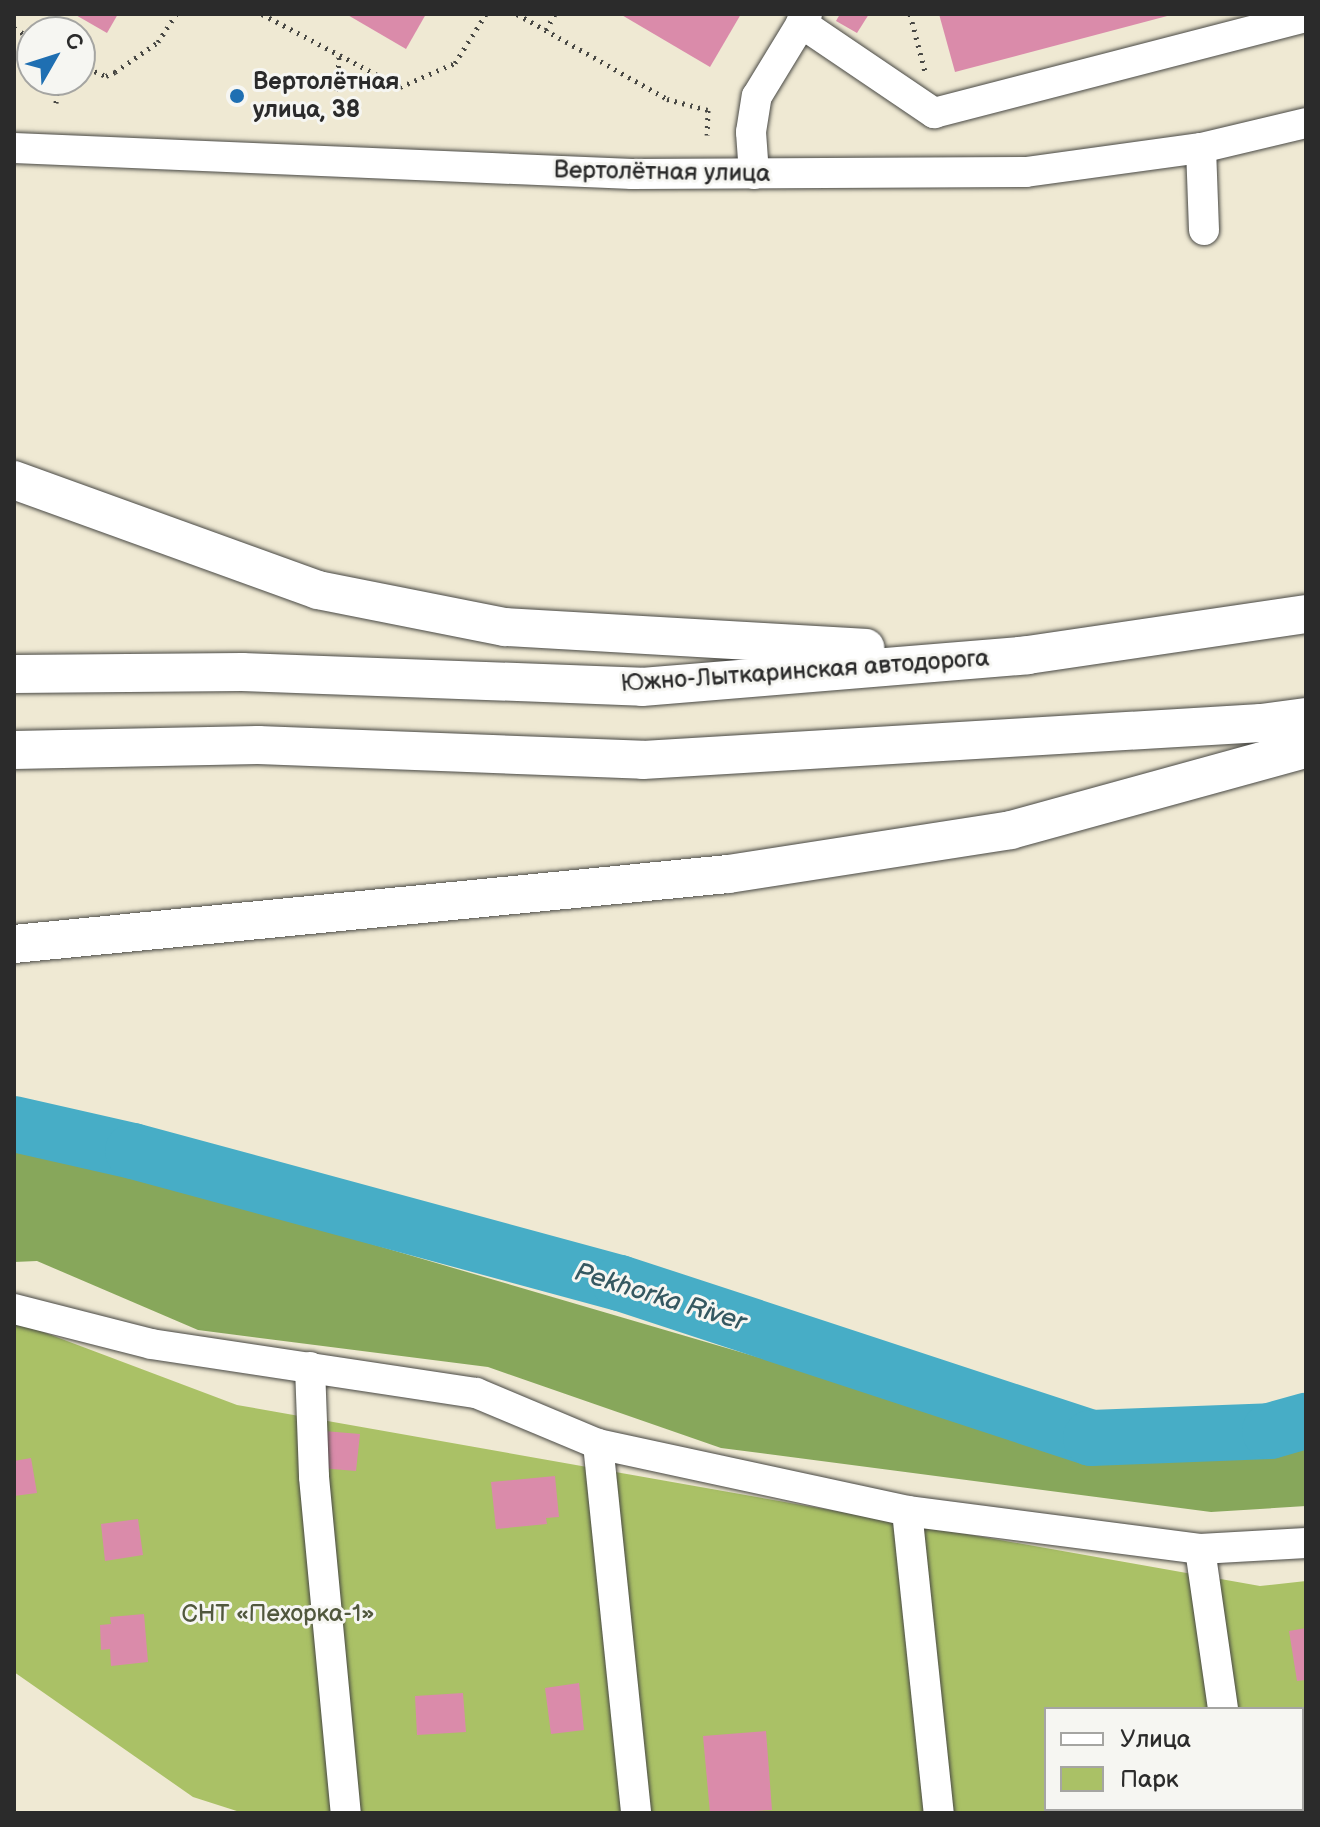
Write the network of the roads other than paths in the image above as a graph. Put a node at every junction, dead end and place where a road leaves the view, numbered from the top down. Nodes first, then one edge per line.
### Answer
1 (1306, 17) edge
2 (804, 18) edge
3 (1306, 123) edge
4 (14, 148) edge
5 (1201, 148) junction
6 (754, 174) junction
7 (1204, 230) dead end
8 (14, 480) edge
9 (1306, 614) edge
10 (1028, 655) junction
11 (14, 674) edge
12 (1306, 717) edge
13 (1306, 749) edge
14 (14, 750) edge
15 (14, 944) edge
16 (14, 1309) edge
17 (310, 1367) junction
18 (598, 1444) junction
19 (907, 1511) junction
20 (1306, 1543) edge
21 (1200, 1549) junction
22 (1223, 1707) edge
23 (346, 1813) edge
24 (636, 1813) edge
25 (939, 1813) edge

1 - 2 street
2 - 6 street
3 - 5 street, Вертолётная улица
4 - 6 street, Вертолётная улица
5 - 6 street, Вертолётная улица
5 - 7 street
8 - 10 main road
9 - 10 main road, Южно-Лыткаринская автодорога
10 - 11 main road, Южно-Лыткаринская автодорога
12 - 14 main road
13 - 15 main road
16 - 17 street
17 - 18 street
17 - 23 street
18 - 19 street
18 - 24 street
19 - 21 street
19 - 25 street
20 - 21 street
21 - 22 street

